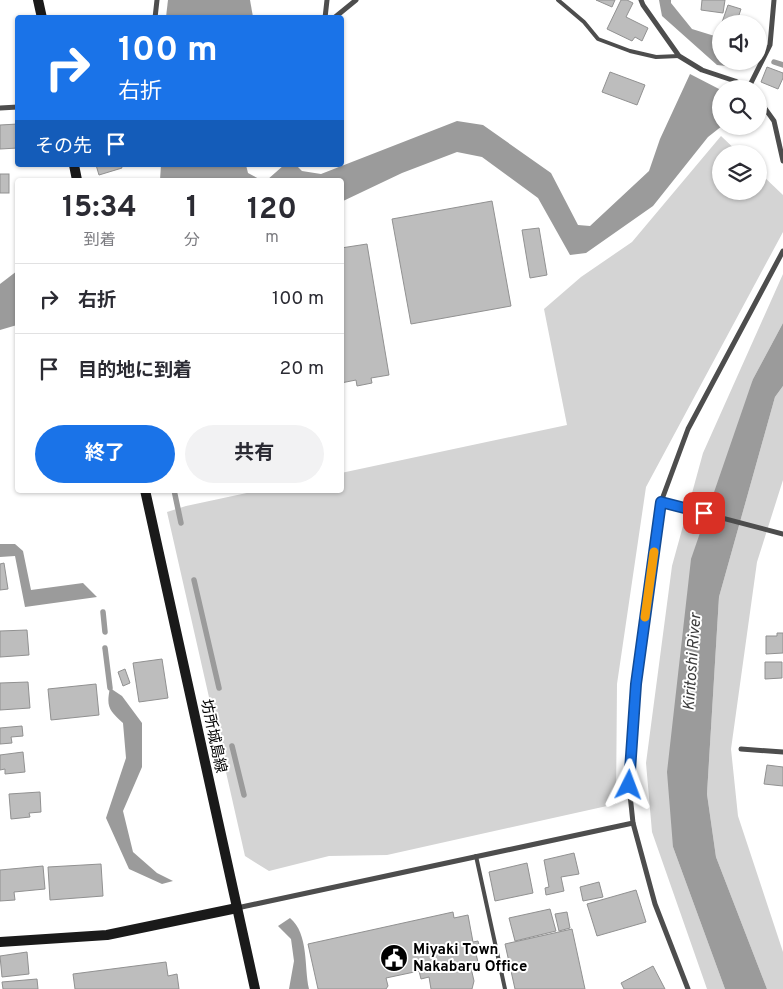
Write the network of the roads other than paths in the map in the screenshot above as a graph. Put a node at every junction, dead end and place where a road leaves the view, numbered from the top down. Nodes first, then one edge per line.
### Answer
1 (38, 0) edge
2 (157, 0) edge
3 (327, 0) edge
4 (356, 0) edge
5 (558, 0) edge
6 (641, 0) edge
7 (774, 0) edge
8 (41, 15) edge
9 (155, 15) edge
10 (325, 15) edge
11 (338, 15) edge
12 (679, 56) junction
13 (729, 80) edge
14 (754, 80) edge
15 (15, 107) edge
16 (0, 108) edge
17 (767, 111) edge
18 (783, 161) edge
19 (783, 251) edge
20 (146, 493) edge
21 (661, 502) junction
22 (783, 534) edge
23 (741, 749) dead end
24 (783, 752) edge
25 (633, 823) junction
26 (476, 856) junction
27 (237, 908) junction
28 (0, 942) edge
29 (255, 989) edge
30 (505, 989) edge
31 (688, 989) edge

1 - 8 main road
2 - 9 street
3 - 10 street
4 - 11 street
5 - 12 lane
6 - 12 street
7 - 14 street
12 - 13 street
15 - 16 street
17 - 18 street
19 - 21 street
20 - 27 main road, 坊所城島線
21 - 22 street
21 - 25 street
23 - 24 street
25 - 26 street
25 - 31 street
26 - 27 street
26 - 30 lane
27 - 28 main road
27 - 29 main road, 坊所城島線

